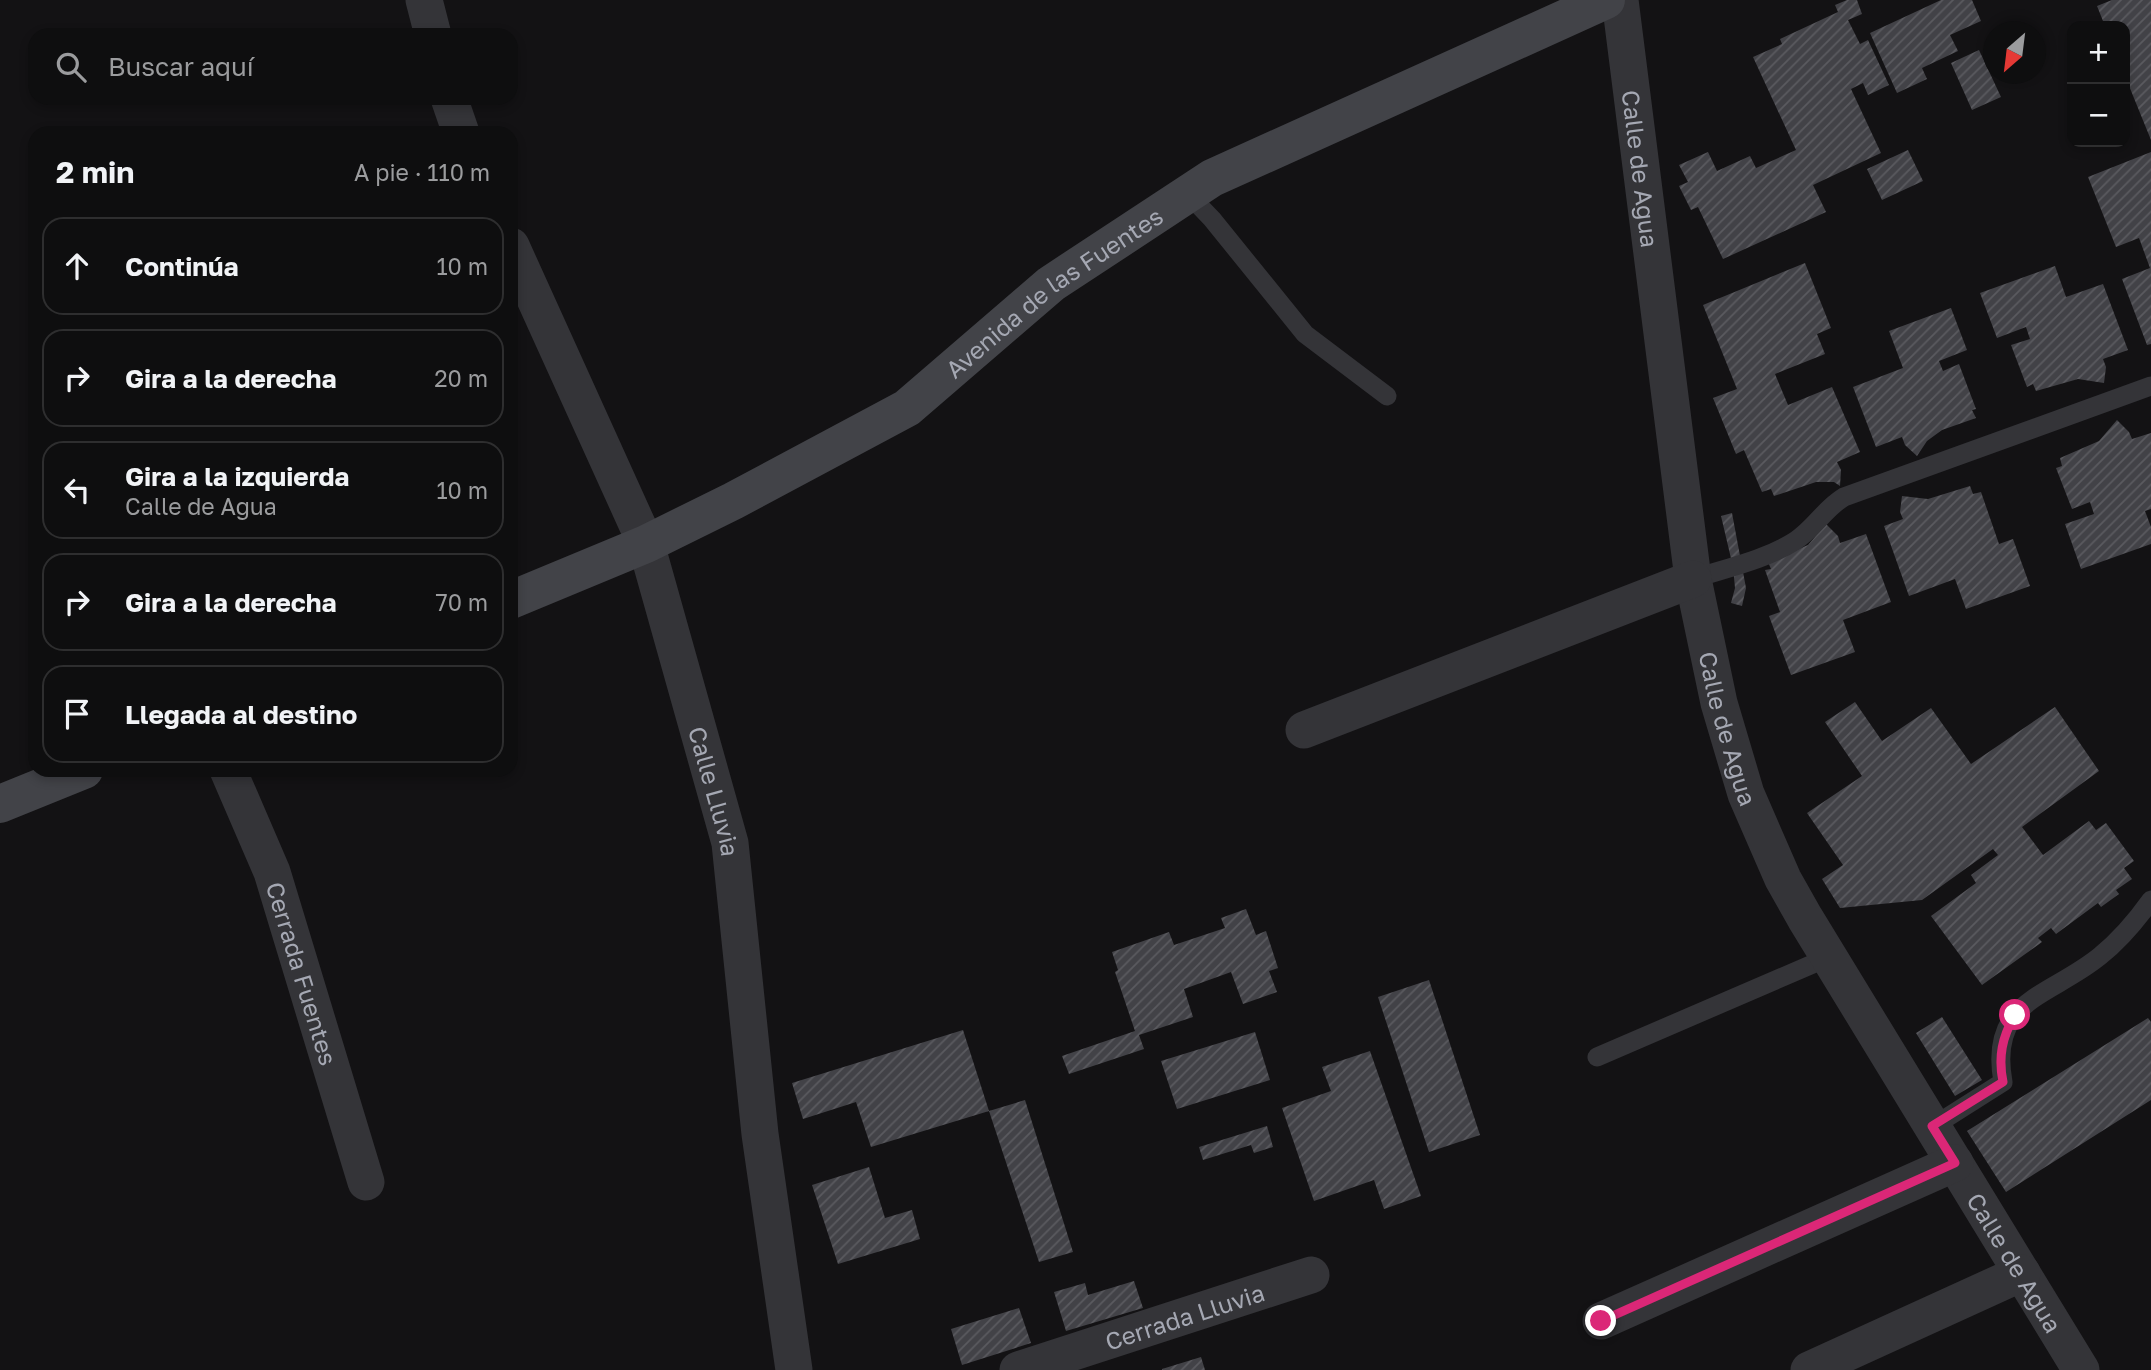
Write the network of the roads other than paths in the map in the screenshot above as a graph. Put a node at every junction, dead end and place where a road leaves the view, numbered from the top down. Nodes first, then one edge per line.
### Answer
1 (424, 0) edge
2 (1606, 0) edge
3 (1620, 0) edge
4 (431, 28) edge
5 (451, 105) edge
6 (459, 126) edge
7 (1188, 194) junction
8 (518, 261) edge
9 (2151, 386) edge
10 (1387, 396) dead end
11 (646, 544) junction
12 (1693, 579) junction
13 (518, 597) edge
14 (1304, 730) dead end
15 (66, 777) edge
16 (231, 777) edge
17 (0, 804) edge
18 (2151, 900) edge
19 (1829, 957) junction
20 (1597, 1057) dead end
21 (1932, 1126) junction
22 (1955, 1163) junction
23 (366, 1182) dead end
24 (2022, 1273) junction
25 (1311, 1275) dead end
26 (1601, 1321) dead end
27 (794, 1370) edge
28 (1018, 1370) edge
29 (1809, 1370) edge
30 (2081, 1370) edge

1 - 4 street
2 - 7 street, Avenida de las Fuentes
3 - 12 street, Calle de Agua
5 - 6 street
7 - 10 lane
7 - 11 street, Avenida de las Fuentes
8 - 11 street, Calle Lluvia
9 - 12 lane
11 - 13 street, Avenida de las Fuentes
11 - 27 street, Calle Lluvia
12 - 14 street
12 - 19 street, Calle de Agua
15 - 17 street
16 - 23 street, Cerrada Fuentes
18 - 21 lane
19 - 20 lane
19 - 21 street, Calle de Agua
21 - 22 street, Calle de Agua
22 - 24 street, Calle de Agua
22 - 26 street
24 - 29 street
24 - 30 street, Calle de Agua
25 - 28 street, Cerrada Lluvia

